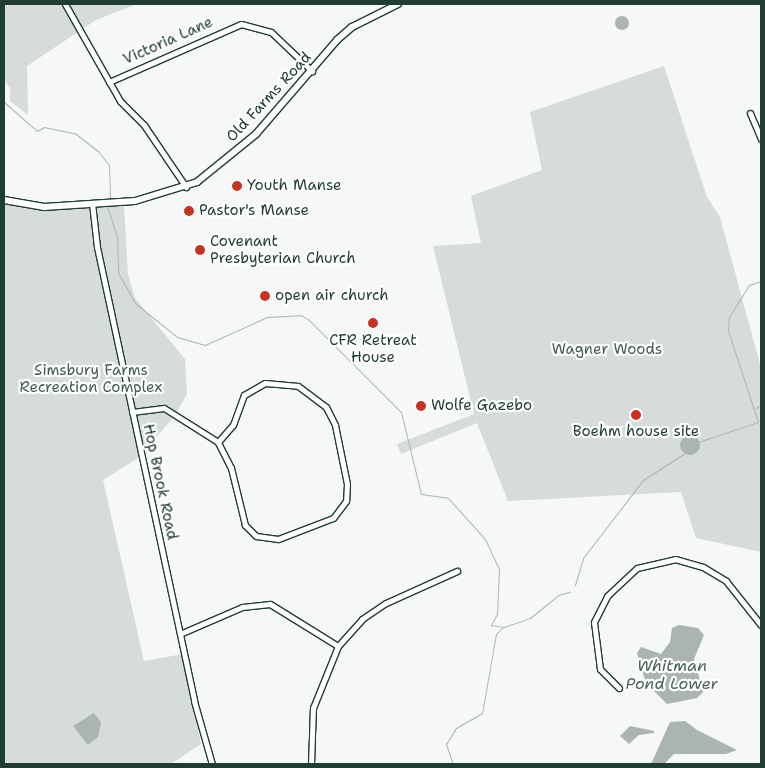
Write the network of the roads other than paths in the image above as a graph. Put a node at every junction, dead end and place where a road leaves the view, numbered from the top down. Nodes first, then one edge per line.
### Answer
1 (66, 4) edge
2 (398, 4) edge
3 (312, 71) junction
4 (109, 82) junction
5 (750, 113) dead end
6 (761, 139) edge
7 (177, 180) junction
8 (186, 187) junction
9 (175, 191) junction
10 (4, 200) edge
11 (92, 203) junction
12 (132, 412) junction
13 (218, 442) junction
14 (457, 571) dead end
15 (761, 625) edge
16 (182, 633) junction
17 (338, 646) junction
18 (619, 688) dead end
19 (212, 764) edge
20 (311, 764) edge

1 - 4 street
2 - 3 street, Old Farms Road
3 - 4 street, Victoria Lane
3 - 8 street, Old Farms Road
4 - 7 street
5 - 6 street
7 - 8 street
7 - 9 street
8 - 9 street, Old Farms Road
9 - 11 street, Old Farms Road
10 - 11 street, Old Farms Road
11 - 12 street, Hop Brook Road
12 - 13 street
12 - 16 street, Hop Brook Road
13 - 13 street
14 - 17 street
15 - 18 street
16 - 17 street
16 - 19 street, Hop Brook Road
17 - 20 street

